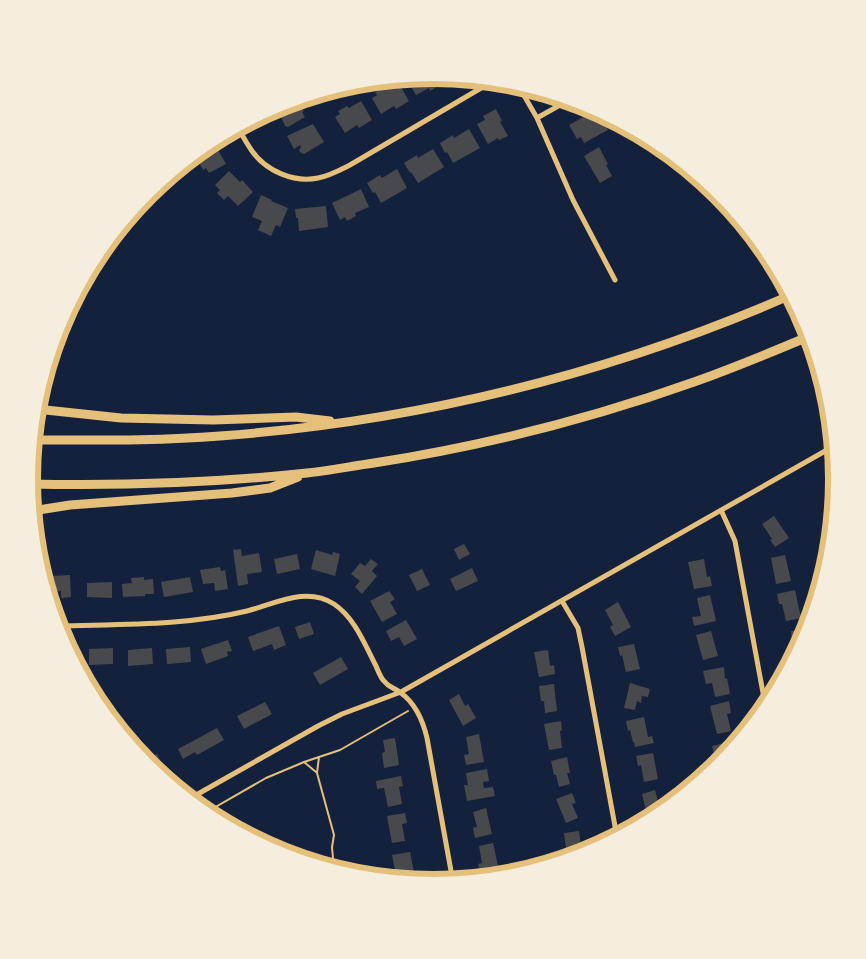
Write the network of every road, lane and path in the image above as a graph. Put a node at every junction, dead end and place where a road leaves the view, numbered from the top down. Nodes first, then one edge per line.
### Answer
1 (483, 87) edge
2 (524, 95) edge
3 (560, 105) edge
4 (537, 118) junction
5 (241, 134) edge
6 (615, 280) dead end
7 (784, 298) edge
8 (803, 339) edge
9 (44, 410) edge
10 (345, 422) junction
11 (40, 440) edge
12 (828, 450) edge
13 (308, 473) junction
14 (38, 484) edge
15 (39, 510) edge
16 (721, 510) junction
17 (562, 601) junction
18 (66, 626) edge
19 (401, 692) junction
20 (764, 696) edge
21 (415, 707) junction
22 (319, 757) junction
23 (304, 762) junction
24 (316, 773) junction
25 (195, 795) edge
26 (213, 808) edge
27 (616, 830) edge
28 (333, 862) edge
29 (452, 874) edge

1 - 5 street
2 - 4 street
3 - 4 street
4 - 6 street
7 - 10 highway
8 - 13 highway
9 - 10 highway
10 - 11 highway
12 - 16 street
13 - 14 highway
13 - 15 highway
16 - 17 street
16 - 20 street
17 - 19 street
17 - 27 street
18 - 19 street
19 - 21 street
19 - 25 street
21 - 22 path
21 - 29 street
22 - 23 path
22 - 24 path
23 - 24 path
23 - 26 path
24 - 28 path

